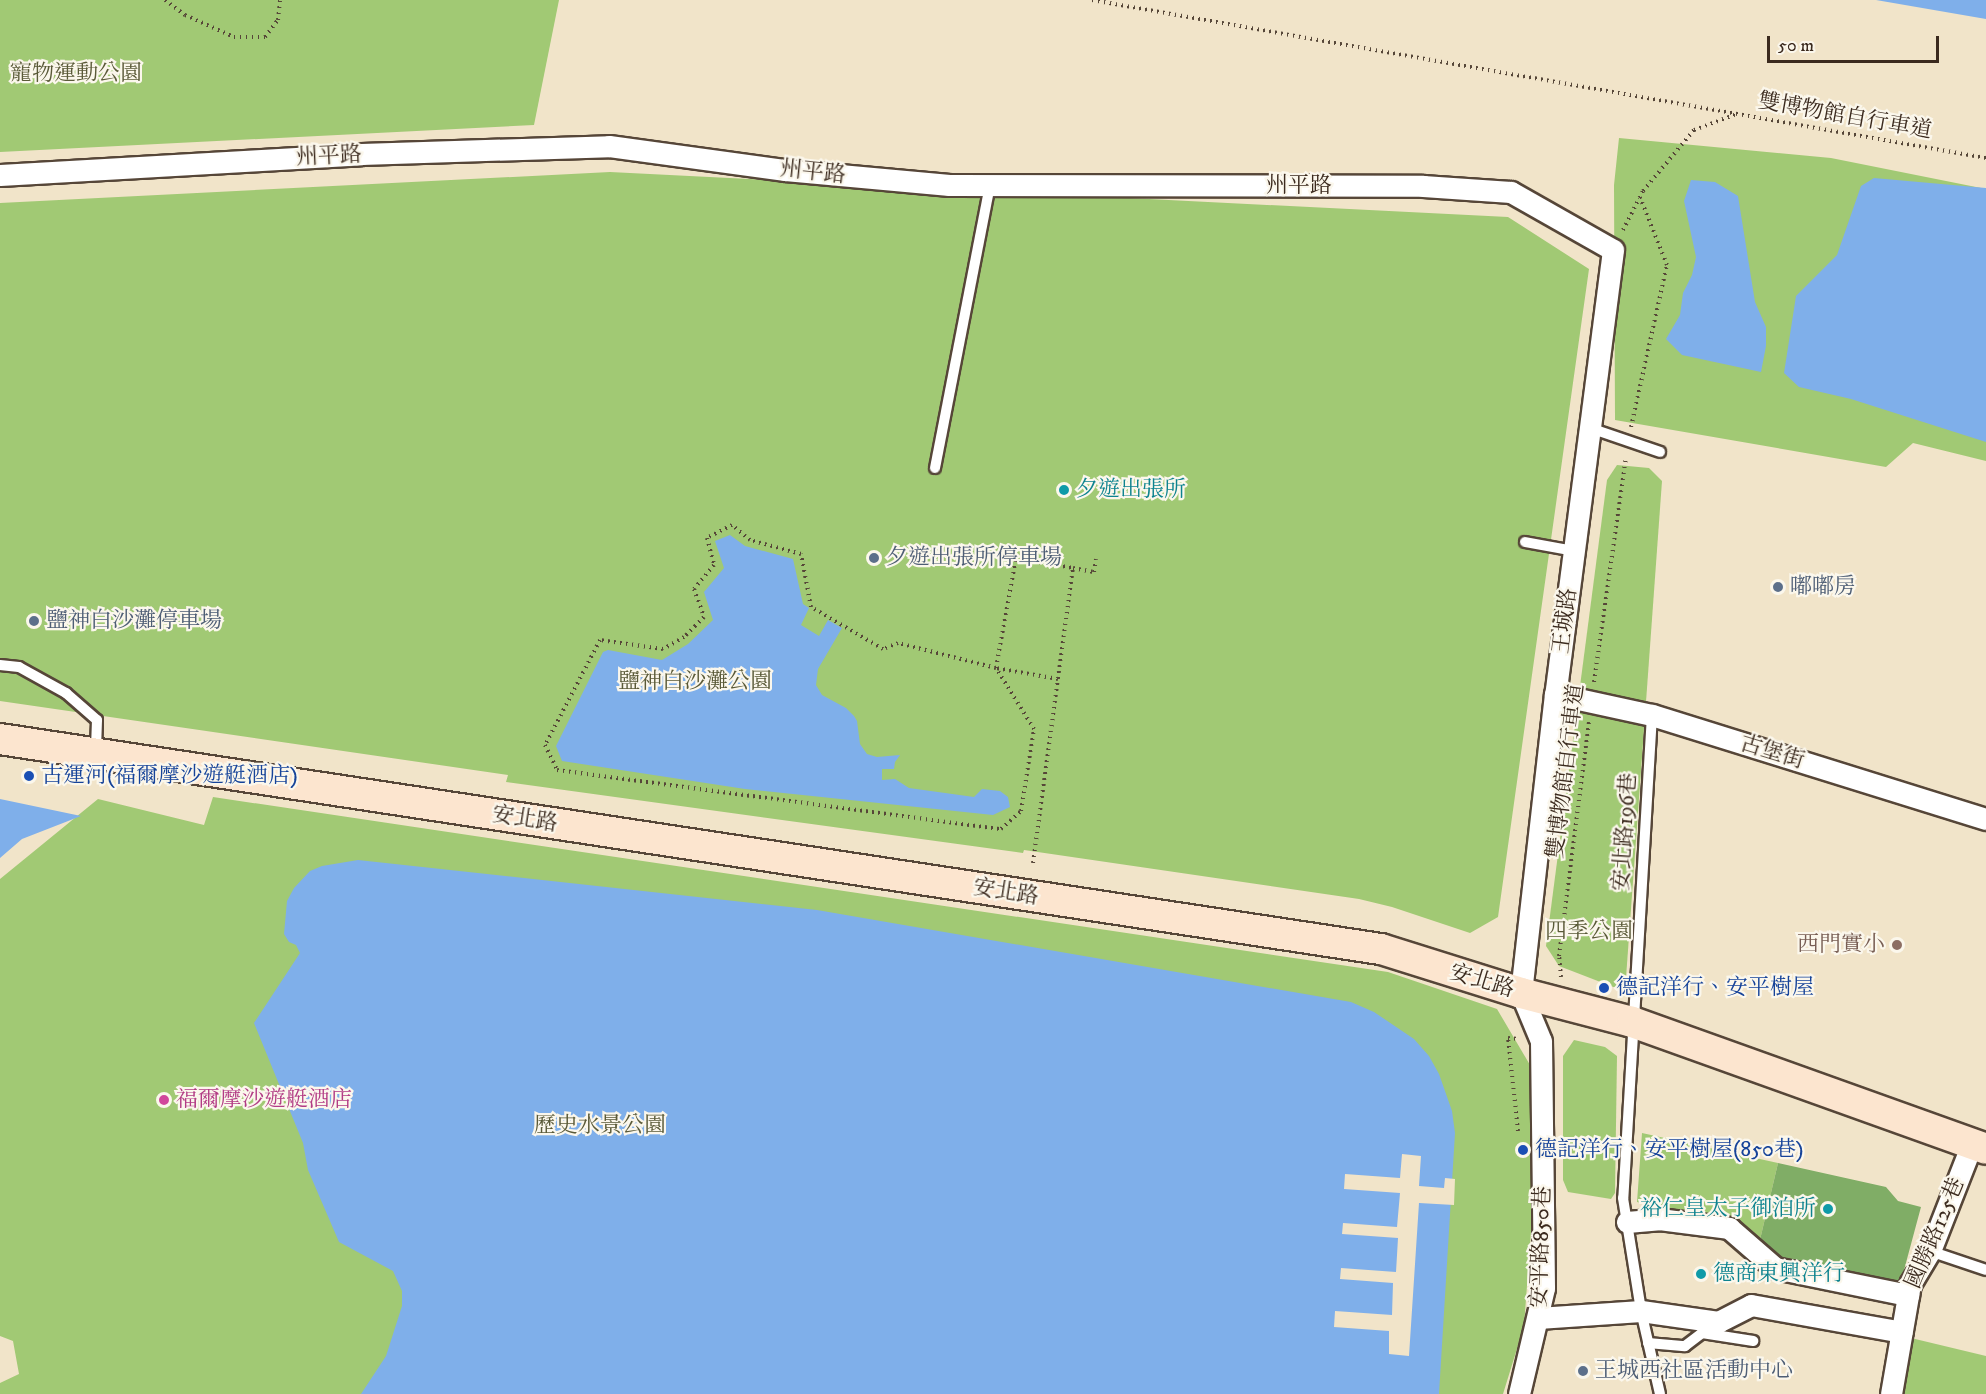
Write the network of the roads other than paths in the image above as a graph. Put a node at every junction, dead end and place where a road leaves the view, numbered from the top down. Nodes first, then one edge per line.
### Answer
1 (0, 175) edge
2 (990, 185) junction
3 (1612, 250) joint
4 (1590, 428) junction
5 (1659, 452) dead end
6 (935, 468) dead end
7 (1525, 542) dead end
8 (1574, 551) junction
9 (0, 665) edge
10 (1556, 694) junction
11 (1652, 715) junction
12 (0, 739) edge
13 (95, 754) junction
14 (1986, 819) edge
15 (1521, 993) junction
16 (1632, 1022) junction
17 (1979, 1147) edge
18 (1627, 1222) junction
19 (1930, 1251) junction
20 (1986, 1270) edge
21 (1908, 1295) junction
22 (1641, 1311) junction
23 (1538, 1318) junction
24 (1902, 1332) junction
25 (1753, 1341) dead end
26 (1648, 1343) junction
27 (1520, 1394) edge
28 (1660, 1394) edge
29 (1891, 1394) edge

1 - 2 street, 州平路
2 - 3 street, 州平路
2 - 6 lane
3 - 4 street, 王城路
4 - 5 lane
4 - 8 street, 王城路
7 - 8 lane
8 - 10 street, 王城路
9 - 13 lane
10 - 11 street, 古堡街
10 - 15 street, 王城路
11 - 14 street, 古堡街
11 - 16 lane, 安北路196巷
12 - 13 street, 安北路
13 - 15 street, 安北路
15 - 16 street, 安北路
15 - 23 street, 安平路850巷
16 - 17 street, 安北路
16 - 18 lane, 安北路196巷
17 - 19 street, 國勝路125巷
18 - 21 street
18 - 22 lane, 安北路196巷
19 - 20 lane
19 - 21 street, 國勝路125巷
21 - 24 street, 國勝路125巷
22 - 23 street
22 - 24 street
22 - 26 lane, 安北路196巷
23 - 27 street, 安平路850巷
24 - 29 street, 國勝路125巷
25 - 26 lane
26 - 28 lane, 安北路196巷

